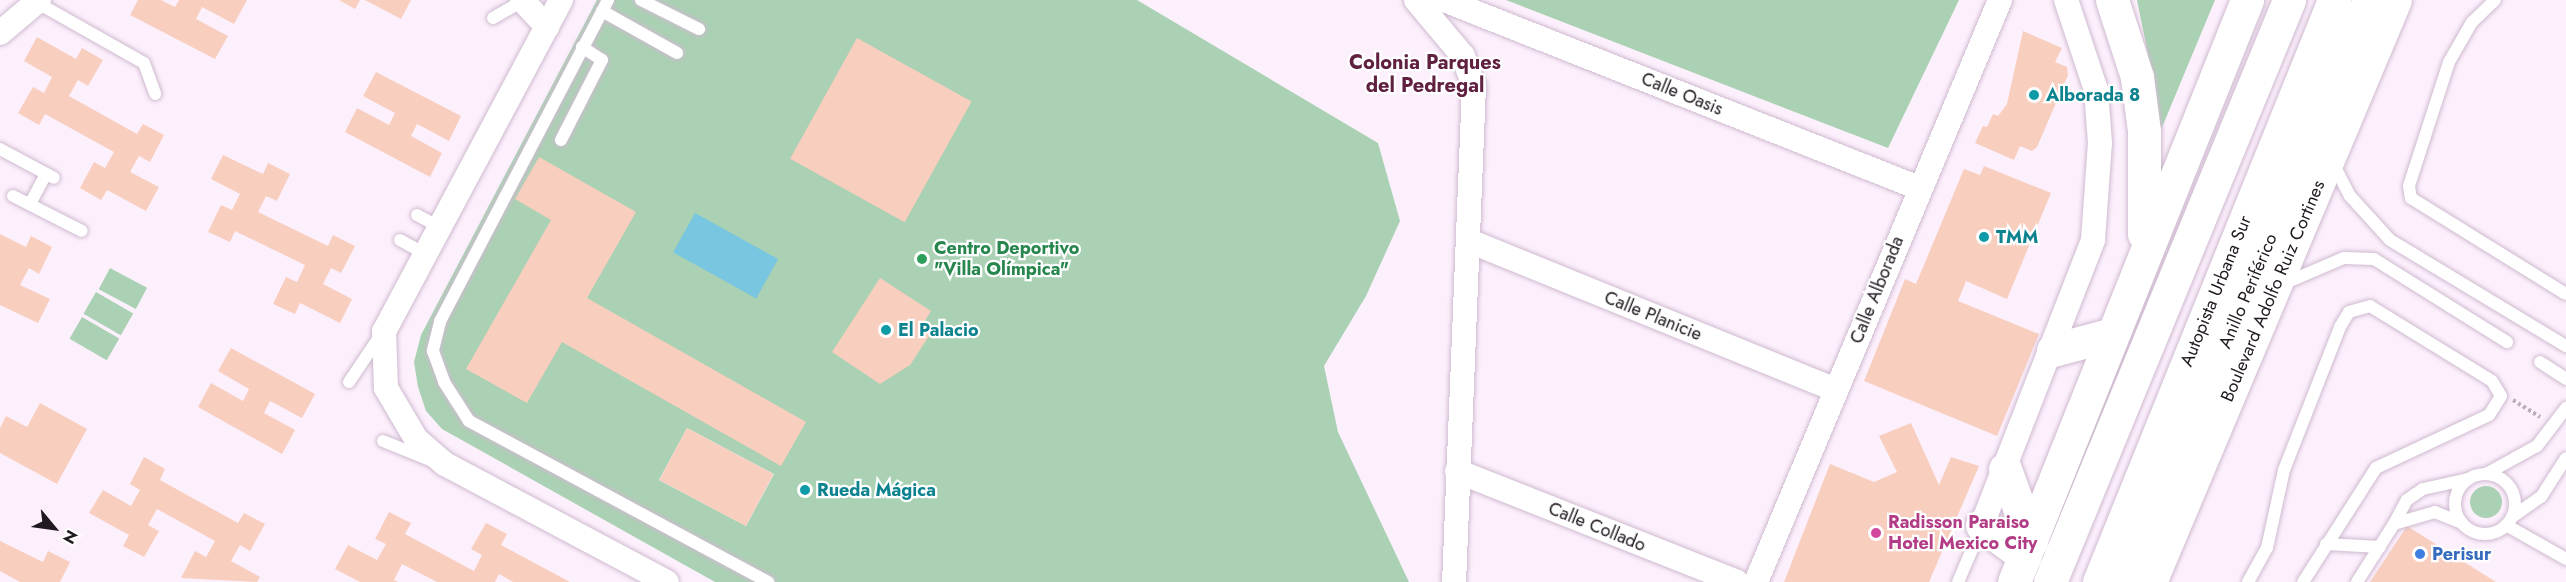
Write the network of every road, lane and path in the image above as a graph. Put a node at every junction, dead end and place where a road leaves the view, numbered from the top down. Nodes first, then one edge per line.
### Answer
1 (522, 0) edge
2 (641, 0) edge
3 (1416, 0) edge
4 (1444, 0) edge
5 (2000, 0) edge
6 (2066, 0) edge
7 (2112, 0) edge
8 (2247, 0) edge
9 (2289, 0) edge
10 (2315, 0) edge
11 (2334, 0) edge
12 (2369, 0) edge
13 (2395, 0) edge
14 (2495, 0) edge
15 (37, 1) edge
16 (605, 5) edge
17 (553, 9) edge
18 (493, 18) dead end
19 (699, 29) dead end
20 (0, 33) edge
21 (582, 47) junction
22 (677, 53) dead end
23 (155, 94) dead end
24 (561, 140) dead end
25 (0, 149) edge
26 (2329, 156) junction
27 (1919, 188) junction
28 (13, 196) dead end
29 (30, 204) junction
30 (417, 215) dead end
31 (440, 228) junction
32 (82, 231) dead end
33 (400, 240) dead end
34 (1469, 241) junction
35 (425, 254) junction
36 (2143, 261) junction
37 (2273, 289) junction
38 (2566, 294) edge
39 (384, 331) junction
40 (2114, 334) junction
41 (2507, 342) dead end
42 (2566, 346) edge
43 (2053, 350) junction
44 (2540, 362) dead end
45 (2566, 380) edge
46 (349, 382) dead end
47 (1836, 390) junction
48 (2501, 396) junction
49 (2566, 408) edge
50 (2556, 426) junction
51 (383, 441) dead end
52 (2566, 458) edge
53 (445, 464) junction
54 (2005, 469) junction
55 (1457, 471) junction
56 (2486, 474) junction
57 (2468, 479) junction
58 (2509, 521) junction
59 (2462, 523) junction
60 (2394, 524) junction
61 (1982, 525) junction
62 (2326, 544) junction
63 (2380, 547) junction
64 (2566, 559) edge
65 (2023, 560) edge
66 (2144, 579) edge
67 (667, 582) edge
68 (768, 582) edge
69 (1454, 582) edge
70 (1737, 582) edge
71 (1756, 582) edge
72 (1958, 582) edge
73 (2050, 582) edge
74 (2082, 582) edge
75 (2099, 582) edge
76 (2248, 582) edge
77 (2303, 582) edge
78 (2357, 582) edge

1 - 17 street
1 - 18 lane
2 - 19 lane
3 - 34 street
4 - 27 street, Calle Oasis
5 - 27 street, Calle Alborada
6 - 43 street
7 - 36 main road
8 - 36 main road
9 - 73 main road
10 - 74 main road, Autopista Urbana Sur
11 - 75 main road, Autopista Urbana Sur
12 - 66 main road
13 - 26 main road, Boulevard Adolfo Ruiz Cortines
14 - 38 lane
15 - 20 street
15 - 23 lane
16 - 21 lane
16 - 22 lane
17 - 31 street
21 - 24 lane
21 - 68 lane
25 - 29 lane
26 - 37 main road, Boulevard Adolfo Ruiz Cortines
26 - 42 lane
27 - 47 street, Calle Alborada
28 - 29 lane
29 - 32 lane
30 - 31 lane
31 - 35 street
33 - 35 lane
34 - 47 street, Calle Planicie
34 - 55 street
35 - 39 street
36 - 40 main road
37 - 41 lane
37 - 66 main road, Boulevard Adolfo Ruiz Cortines
39 - 46 lane
39 - 53 street
40 - 43 main road
40 - 65 main road
43 - 54 street
44 - 45 lane
47 - 71 street, Calle Alborada
48 - 50 path
48 - 62 lane
48 - 76 lane
49 - 50 lane
50 - 56 lane
51 - 53 lane
52 - 58 lane
53 - 67 street
54 - 61 street
54 - 65 main road
55 - 69 street
55 - 70 street, Calle Collado
56 - 57 lane
56 - 58 lane
57 - 59 lane
57 - 60 lane
58 - 59 lane
58 - 64 lane
59 - 60 lane
60 - 63 lane
61 - 65 main road
61 - 72 lane
62 - 63 lane
62 - 77 lane
63 - 78 lane

